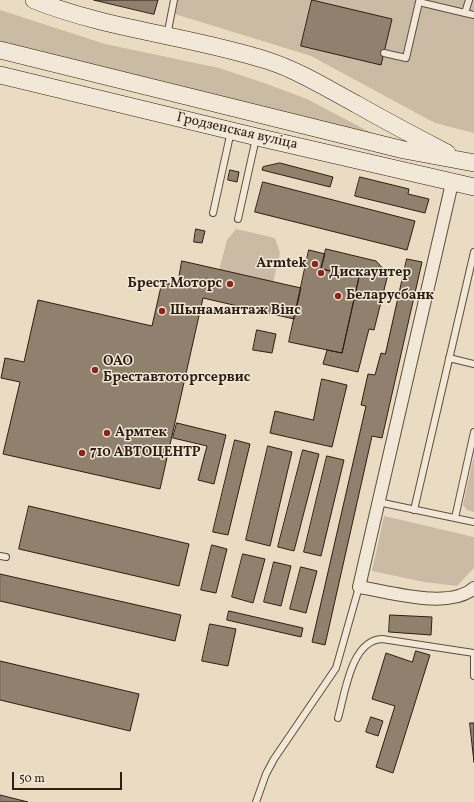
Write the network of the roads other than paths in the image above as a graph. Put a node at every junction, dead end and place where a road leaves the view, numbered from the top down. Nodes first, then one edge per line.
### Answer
1 (34, 0) edge
2 (174, 0) edge
3 (469, 0) edge
4 (465, 13) junction
5 (474, 15) edge
6 (167, 36) junction
7 (0, 50) edge
8 (384, 53) dead end
9 (0, 75) edge
10 (17, 81) junction
11 (0, 82) edge
12 (231, 131) junction
13 (256, 137) junction
14 (469, 162) edge
15 (452, 183) junction
16 (474, 187) edge
17 (213, 213) dead end
18 (238, 219) dead end
19 (474, 252) edge
20 (449, 358) junction
21 (474, 364) edge
22 (474, 432) edge
23 (378, 502) junction
24 (414, 510) junction
25 (455, 518) junction
26 (474, 522) edge
27 (359, 587) junction
28 (473, 591) edge
29 (474, 653) edge
30 (474, 657) edge
31 (474, 676) edge
32 (338, 718) dead end
33 (256, 802) edge

1 - 6 main road, Гродзенская вуліца
2 - 6 lane
3 - 4 lane
4 - 5 lane
4 - 8 lane
6 - 14 main road, Гродзенская вуліца
7 - 14 main road, Гродзенская вуліца
9 - 10 main road, Гродзенская вуліца
10 - 11 main road
10 - 12 main road, Гродзенская вуліца
12 - 13 main road, Гродзенская вуліца
12 - 17 lane
13 - 15 main road, Гродзенская вуліца
13 - 18 lane
15 - 16 main road, Гродзенская вуліца
15 - 23 street
19 - 20 lane
20 - 21 lane
20 - 24 lane
22 - 25 lane
23 - 24 lane
23 - 27 street
24 - 25 lane
25 - 26 lane
27 - 28 street
27 - 33 lane
29 - 32 lane
30 - 31 lane

